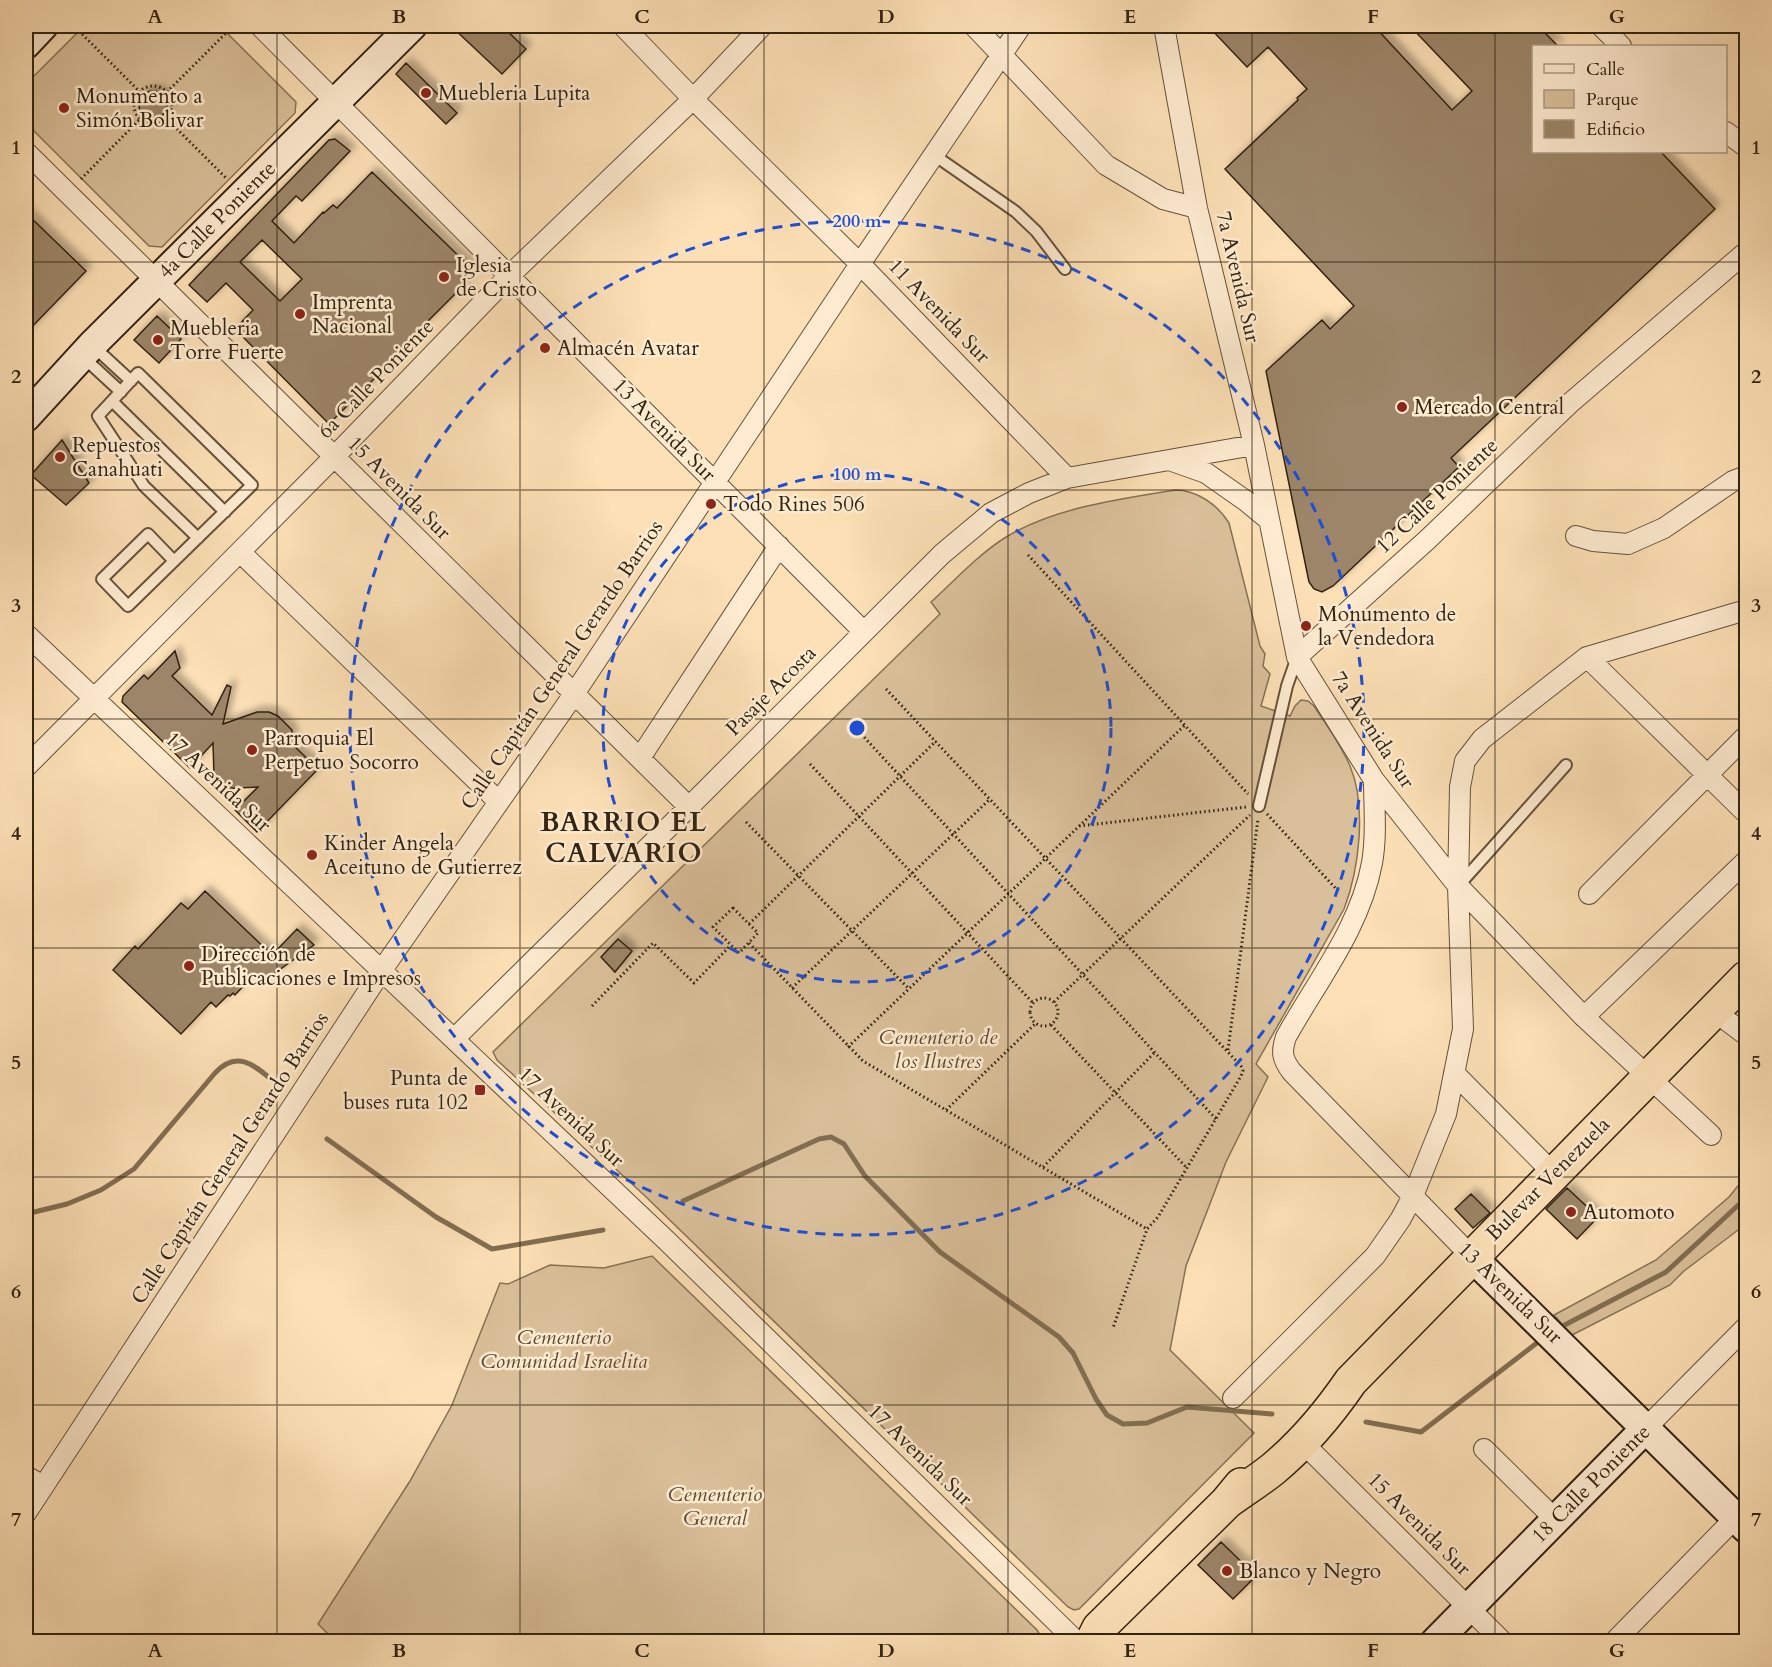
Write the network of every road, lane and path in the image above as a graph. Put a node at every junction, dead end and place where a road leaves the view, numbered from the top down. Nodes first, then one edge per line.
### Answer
1 (43, 26) edge
2 (260, 26) edge
3 (412, 26) edge
4 (623, 26) edge
5 (762, 26) edge
6 (974, 26) edge
7 (1021, 26) edge
8 (1164, 26) edge
9 (1601, 26) edge
10 (79, 31) dead end
11 (226, 32) dead end
12 (26, 44) edge
13 (1620, 45) edge
14 (1002, 53) junction
15 (140, 92) junction
16 (167, 92) junction
17 (693, 99) junction
18 (337, 103) junction
19 (140, 119) junction
20 (167, 119) junction
21 (1727, 133) edge
22 (1746, 147) edge
23 (26, 152) edge
24 (934, 154) junction
25 (81, 178) dead end
26 (228, 180) dead end
27 (1197, 208) junction
28 (1746, 252) edge
29 (860, 264) junction
30 (1065, 269) dead end
31 (510, 276) junction
32 (156, 281) junction
33 (87, 350) junction
34 (131, 381) junction
35 (121, 392) junction
36 (112, 401) junction
37 (26, 417) edge
38 (1254, 446) junction
39 (334, 457) junction
40 (1170, 460) junction
41 (1746, 476) edge
42 (1067, 478) junction
43 (715, 482) junction
44 (225, 512) junction
45 (1269, 520) junction
46 (1576, 536) dead end
47 (198, 538) junction
48 (779, 546) junction
49 (240, 552) junction
50 (1028, 555) dead end
51 (174, 561) junction
52 (1746, 610) edge
53 (864, 632) junction
54 (26, 634) edge
55 (1297, 657) junction
56 (1587, 657) junction
57 (886, 688) dead end
58 (574, 694) junction
59 (93, 698) junction
60 (852, 724) dead end
61 (1185, 725) junction
62 (1746, 736) edge
63 (936, 741) junction
64 (640, 758) junction
65 (810, 764) dead end
66 (1566, 765) dead end
67 (26, 767) edge
68 (1708, 775) junction
69 (900, 776) junction
70 (1374, 780) junction
71 (990, 799) junction
72 (499, 802) junction
73 (1259, 806) junction
74 (689, 807) junction
75 (1746, 813) edge
76 (859, 816) junction
77 (746, 822) dead end
78 (1078, 826) junction
79 (954, 834) junction
80 (1046, 857) junction
81 (1746, 861) edge
82 (912, 874) junction
83 (799, 876) junction
84 (1458, 886) junction
85 (1339, 892) dead end
86 (1008, 893) junction
87 (1589, 894) dead end
88 (749, 924) junction
89 (852, 931) junction
90 (967, 933) junction
91 (1122, 937) junction
92 (748, 943) junction
93 (731, 945) junction
94 (382, 970) junction
95 (1083, 974) junction
96 (1746, 978) edge
97 (792, 988) junction
98 (909, 989) junction
99 (1054, 1002) junction
100 (1033, 1003) junction
101 (592, 1006) dead end
102 (1714, 1011) junction
103 (1584, 1017) junction
104 (1035, 1024) junction
105 (1051, 1025) junction
106 (1746, 1035) edge
107 (454, 1039) junction
108 (848, 1047) junction
109 (1228, 1050) junction
110 (1155, 1052) junction
111 (1454, 1073) junction
112 (1648, 1078) junction
113 (1116, 1093) junction
114 (946, 1110) junction
115 (1216, 1119) junction
116 (1711, 1135) dead end
117 (1043, 1168) junction
118 (1187, 1168) junction
119 (1554, 1174) junction
120 (1413, 1196) junction
121 (1147, 1229) junction
122 (1472, 1257) junction
123 (1746, 1327) edge
124 (1113, 1328) dead end
125 (1351, 1381) junction
126 (1233, 1398) dead end
127 (1646, 1428) junction
128 (1301, 1441) junction
129 (1484, 1449) dead end
130 (26, 1476) edge
131 (43, 1486) junction
132 (1227, 1502) junction
133 (26, 1513) edge
134 (1743, 1518) edge
135 (1556, 1520) junction
136 (1469, 1607) junction
137 (1082, 1638) edge
138 (1435, 1641) edge
139 (1503, 1641) edge
140 (1614, 1641) edge

1 - 12 street
2 - 18 street, 13 Avenida Sur
3 - 18 street, 4a Calle Poniente
4 - 17 street, 11 Avenida Sur
5 - 17 street, 6a Calle Poniente
6 - 14 street
7 - 14 street, Calle Capitán General Gerardo Barrios
8 - 27 street, 7a Avenida Sur
9 - 13 street
10 - 15 path
11 - 16 path
14 - 24 street, Calle Capitán General Gerardo Barrios
14 - 27 street
15 - 16 path
15 - 19 path
16 - 20 path
17 - 29 street, 11 Avenida Sur
17 - 31 street, 6a Calle Poniente
18 - 31 street, 13 Avenida Sur
18 - 32 street, 4a Calle Poniente
19 - 20 path
19 - 25 path
20 - 26 path
21 - 22 street
23 - 32 street, 15 Avenida Sur
24 - 29 street, Calle Capitán General Gerardo Barrios
24 - 30 lane
27 - 38 street, 7a Avenida Sur
28 - 55 street, 12 Calle Poniente
29 - 42 street, 11 Avenida Sur
29 - 43 street, Calle Capitán General Gerardo Barrios
31 - 39 street, 6a Calle Poniente
31 - 43 street, 13 Avenida Sur
32 - 33 street, 4a Calle Poniente
32 - 39 street, 15 Avenida Sur
33 - 34 lane
33 - 35 lane
33 - 37 street, 4a Calle Poniente
34 - 35 lane
34 - 44 lane
35 - 36 lane
36 - 44 lane
36 - 47 lane
38 - 40 street, Pasaje Acosta
38 - 45 street, 7a Avenida Sur
39 - 49 street, 6a Calle Poniente
39 - 58 street, 15 Avenida Sur
40 - 42 street, Pasaje Acosta
40 - 45 street, Pasaje Acosta
41 - 46 street
42 - 53 street, Pasaje Acosta
43 - 48 street, 13 Avenida Sur
43 - 58 street, Calle Capitán General Gerardo Barrios
44 - 47 lane
45 - 55 street, 7a Avenida Sur
47 - 51 lane
48 - 53 street, 13 Avenida Sur
48 - 64 street
49 - 59 street, 6a Calle Poniente
49 - 72 street
50 - 61 path
51 - 51 lane
52 - 56 street
53 - 74 street, Pasaje Acosta
54 - 59 street, 17 Avenida Sur
55 - 70 street, 7a Avenida Sur
55 - 73 lane
56 - 68 street
56 - 84 street
57 - 63 path
58 - 64 street, 15 Avenida Sur
58 - 72 street, Calle Capitán General Gerardo Barrios
59 - 67 street, 6a Calle Poniente
59 - 94 street, 17 Avenida Sur
60 - 69 path
61 - 73 path
61 - 78 path
62 - 68 street
63 - 69 path
63 - 71 path
64 - 74 street, 15 Avenida Sur
65 - 76 path
66 - 84 lane
68 - 75 street
68 - 87 street
69 - 76 path
69 - 79 path
70 - 84 street, 7a Avenida Sur
70 - 120 street, 13 Avenida Sur
71 - 79 path
71 - 80 path
72 - 94 street, Calle Capitán General Gerardo Barrios
73 - 78 path
73 - 85 path
73 - 91 path
73 - 109 path
74 - 107 street, Pasaje Acosta
76 - 82 path
76 - 83 path
77 - 83 path
78 - 80 path
79 - 82 path
79 - 86 path
80 - 86 path
80 - 91 path
81 - 103 street
82 - 89 path
82 - 90 path
83 - 88 path
83 - 89 path
84 - 103 street, 7a Avenida Sur
84 - 111 street
86 - 90 path
86 - 95 path
88 - 92 path
88 - 93 path
89 - 97 path
89 - 98 path
90 - 98 path
90 - 100 path
91 - 95 path
91 - 109 path
92 - 93 path
92 - 97 path
93 - 101 path
94 - 107 street, 17 Avenida Sur
94 - 131 street, Calle Capitán General Gerardo Barrios
95 - 99 path
95 - 110 path
96 - 102 highway, Bulevar Venezuela
97 - 108 path
98 - 108 path
99 - 100 path
99 - 105 path
100 - 104 path
102 - 106 street
102 - 112 highway, Bulevar Venezuela
103 - 112 street, 7a Avenida Sur
104 - 105 path
104 - 114 path
105 - 113 path
107 - 137 street, 17 Avenida Sur
108 - 114 path
109 - 115 path
110 - 113 path
110 - 115 path
111 - 119 street
111 - 120 street
112 - 116 street, 7a Avenida Sur
112 - 119 highway, Bulevar Venezuela
113 - 117 path
113 - 118 path
114 - 117 path
115 - 118 path
117 - 121 path
118 - 121 path
119 - 122 highway, Bulevar Venezuela
120 - 122 street, 13 Avenida Sur
120 - 126 street
121 - 124 path
122 - 125 highway, Bulevar Venezuela
122 - 127 street, 13 Avenida Sur
123 - 127 street, 18 Calle Poniente
125 - 128 highway, Bulevar Venezuela
125 - 132 highway, Bulevar Venezuela
127 - 134 street, 13 Avenida Sur
127 - 135 street, 18 Calle Poniente
128 - 132 highway, Bulevar Venezuela
128 - 136 street, 15 Avenida Sur
129 - 135 street
130 - 131 street
131 - 133 street, Calle Capitán General Gerardo Barrios
132 - 137 highway, Bulevar Venezuela
134 - 140 street
135 - 136 street, 18 Calle Poniente
136 - 138 street, 18 Calle Poniente
136 - 139 street, 15 Avenida Sur

